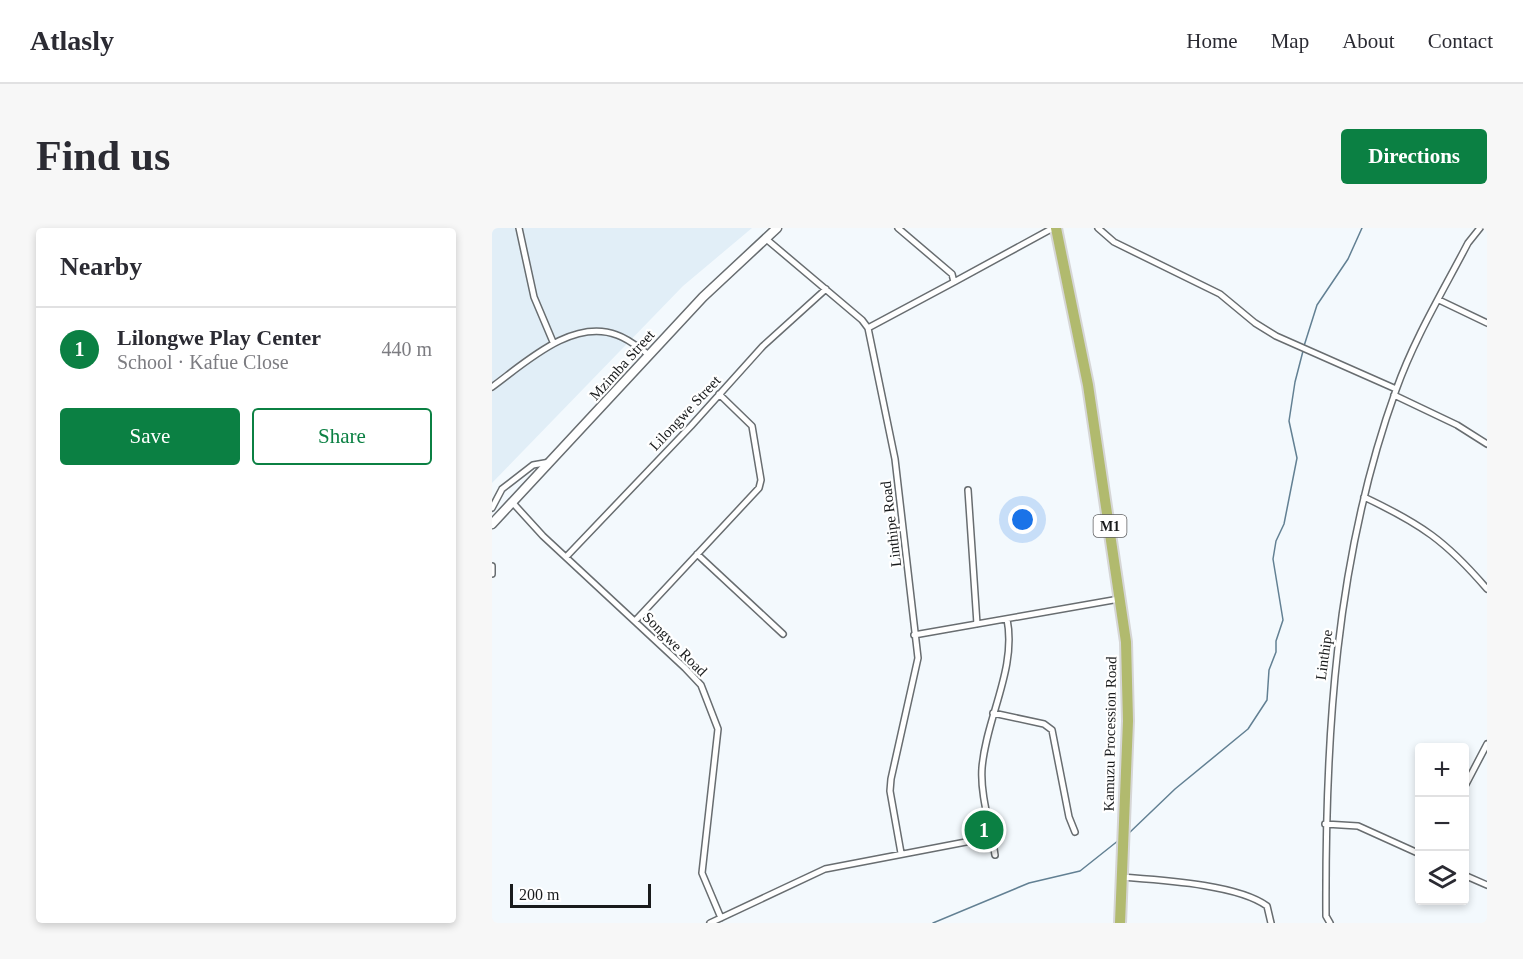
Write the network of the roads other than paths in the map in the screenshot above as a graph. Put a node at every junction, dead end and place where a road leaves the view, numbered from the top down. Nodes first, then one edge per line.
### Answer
1 (519, 228) edge
2 (777, 228) edge
3 (898, 228) edge
4 (1054, 228) edge
5 (1098, 228) edge
6 (1480, 228) edge
7 (765, 238) junction
8 (954, 280) junction
9 (826, 289) junction
10 (1440, 300) junction
11 (1487, 323) edge
12 (868, 328) junction
13 (553, 342) junction
14 (649, 355) junction
15 (492, 387) edge
16 (1395, 392) junction
17 (719, 394) junction
18 (1487, 444) edge
19 (550, 462) junction
20 (968, 490) dead end
21 (1364, 497) junction
22 (512, 502) junction
23 (492, 508) edge
24 (492, 524) edge
25 (697, 554) junction
26 (566, 557) junction
27 (492, 566) edge
28 (492, 574) edge
29 (1487, 590) edge
30 (1120, 598) junction
31 (1006, 620) junction
32 (635, 621) junction
33 (977, 624) junction
34 (783, 634) dead end
35 (914, 635) junction
36 (993, 713) junction
37 (1487, 744) edge
38 (1469, 778) edge
39 (1326, 824) junction
40 (1076, 832) dead end
41 (992, 837) junction
42 (1415, 852) edge
43 (901, 853) junction
44 (995, 855) dead end
45 (1121, 877) junction
46 (1469, 877) edge
47 (1487, 885) edge
48 (721, 918) junction
49 (710, 923) edge
50 (1120, 923) edge
51 (1271, 923) edge
52 (1330, 923) edge

1 - 13 street
2 - 7 main road, Mzimba Street
3 - 8 street
4 - 8 street
4 - 30 highway, Kamuzu Procession Road / M1
5 - 16 street
6 - 10 street, Linthipe
7 - 9 street
7 - 14 main road, Mzimba Street
8 - 12 street
9 - 12 street
9 - 17 street, Lilongwe Street
10 - 11 street
10 - 16 street, Linthipe
12 - 35 street, Linthipe Road
13 - 14 street
13 - 15 street
14 - 19 main road, Mzimba Street
16 - 18 street
16 - 21 street, Linthipe
17 - 25 street
17 - 26 street, Lilongwe Street
19 - 22 main road, Mzimba Street
19 - 23 street
20 - 33 street
21 - 29 street
21 - 39 street, Linthipe
22 - 24 main road, Mzimba Street
22 - 26 street, Songwe Road
25 - 32 street
25 - 34 street
26 - 32 street, Songwe Road
27 - 28 street
30 - 31 street
30 - 45 highway, Kamuzu Procession Road / M1
31 - 33 street
31 - 36 street
32 - 48 street, Songwe Road
33 - 35 street
35 - 43 street, Linthipe Road
36 - 40 street
36 - 41 street
37 - 38 street
39 - 42 street
39 - 52 street, Linthipe
41 - 43 street
41 - 44 street
43 - 48 street
45 - 50 highway, Kamuzu Procession Road / M1
45 - 51 street
46 - 47 street
48 - 49 street

